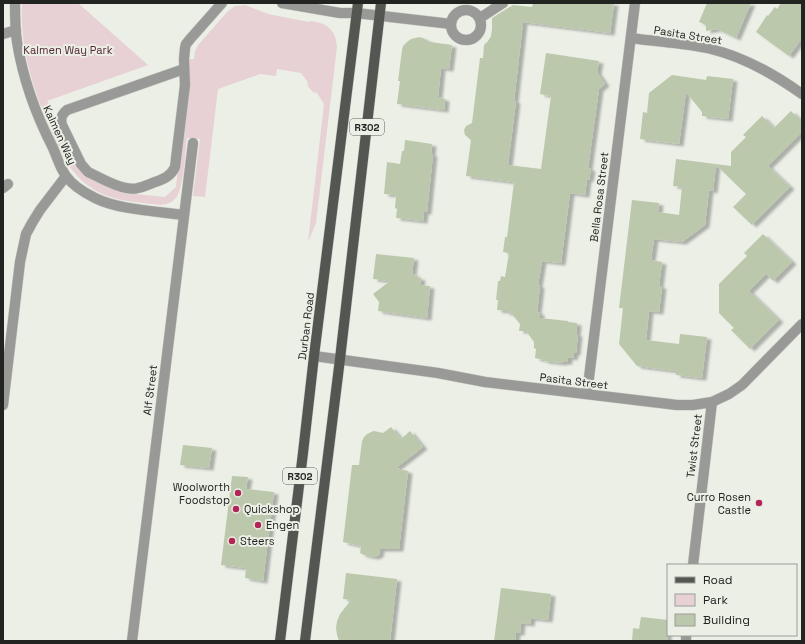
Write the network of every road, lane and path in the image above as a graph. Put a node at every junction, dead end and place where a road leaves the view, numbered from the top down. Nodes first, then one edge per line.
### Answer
1 (15, 3) edge
2 (222, 3) edge
3 (282, 3) edge
4 (381, 3) edge
5 (503, 3) edge
6 (635, 3) edge
7 (357, 8) edge
8 (380, 16) junction
9 (480, 18) junction
10 (451, 24) junction
11 (16, 30) junction
12 (3, 34) edge
13 (631, 38) junction
14 (184, 69) junction
15 (802, 94) edge
16 (193, 143) dead end
17 (66, 176) junction
18 (184, 215) junction
19 (802, 324) edge
20 (314, 356) junction
21 (340, 359) junction
22 (587, 394) junction
23 (712, 402) junction
24 (3, 405) edge
25 (693, 564) edge
26 (132, 641) edge
27 (280, 641) edge
28 (305, 641) edge

1 - 11 street, Kalmen Way
2 - 14 street
3 - 7 street
4 - 8 main road, R302
5 - 9 street
6 - 13 street, Bella Rosa Street
7 - 8 street
7 - 20 main road, Durban Road / R302
8 - 10 street
8 - 21 main road, R302
9 - 10 street
9 - 10 street
11 - 12 street
11 - 17 street, Kalmen Way
13 - 15 street, Pasita Street
13 - 22 street, Bella Rosa Street
14 - 14 street
16 - 18 street, Alf Street
17 - 18 street, Kalmen Way
17 - 24 street
18 - 26 street, Alf Street
19 - 23 street, Pasita Street
20 - 21 street, Pasita Street
20 - 27 main road, Durban Road / R302
21 - 22 street, Pasita Street
21 - 28 main road, R302
22 - 23 street, Pasita Street
23 - 25 street, Twist Street

